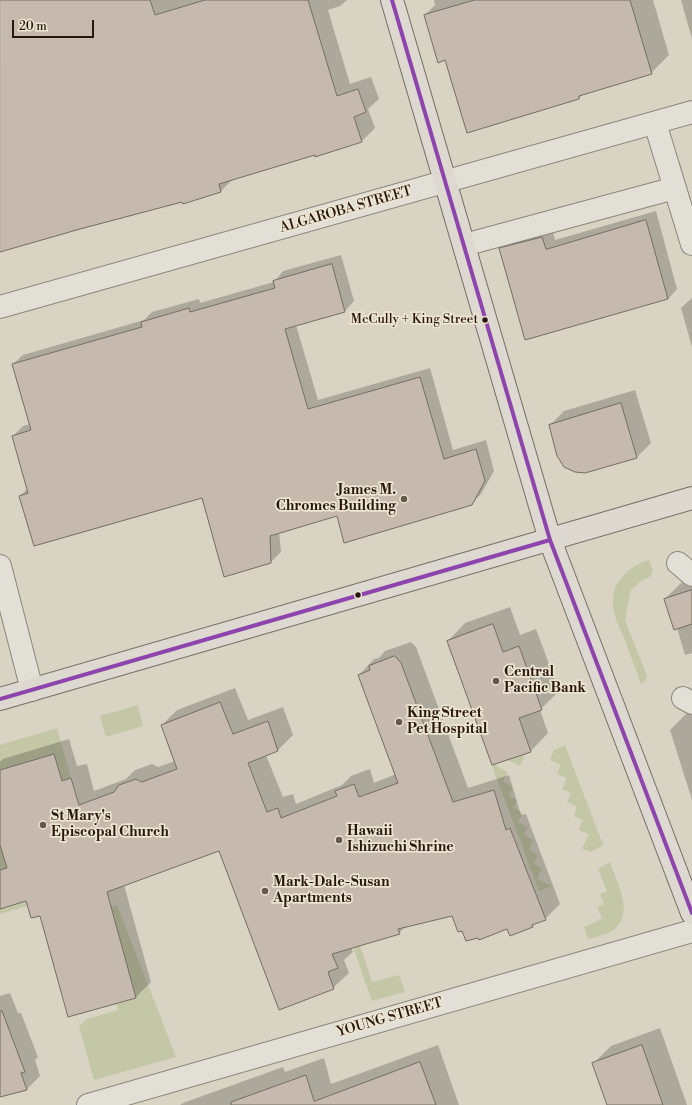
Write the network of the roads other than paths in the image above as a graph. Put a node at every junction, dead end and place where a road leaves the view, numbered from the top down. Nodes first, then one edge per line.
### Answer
1 (392, 0) edge
2 (692, 112) edge
3 (655, 123) junction
4 (445, 182) junction
5 (675, 188) junction
6 (692, 244) edge
7 (464, 245) junction
8 (0, 307) edge
9 (692, 498) edge
10 (550, 540) junction
11 (0, 566) edge
12 (32, 690) junction
13 (0, 699) edge
14 (692, 913) edge
15 (692, 931) edge
16 (88, 1105) edge

1 - 4 main road
2 - 3 street, ALGAROBA STREET
3 - 4 street, ALGAROBA STREET
3 - 5 street
4 - 7 main road
4 - 8 street, ALGAROBA STREET
5 - 6 street
5 - 7 street
7 - 10 main road
9 - 10 main road
10 - 12 main road
10 - 14 main road
11 - 12 street
12 - 13 main road
15 - 16 street, YOUNG STREET

